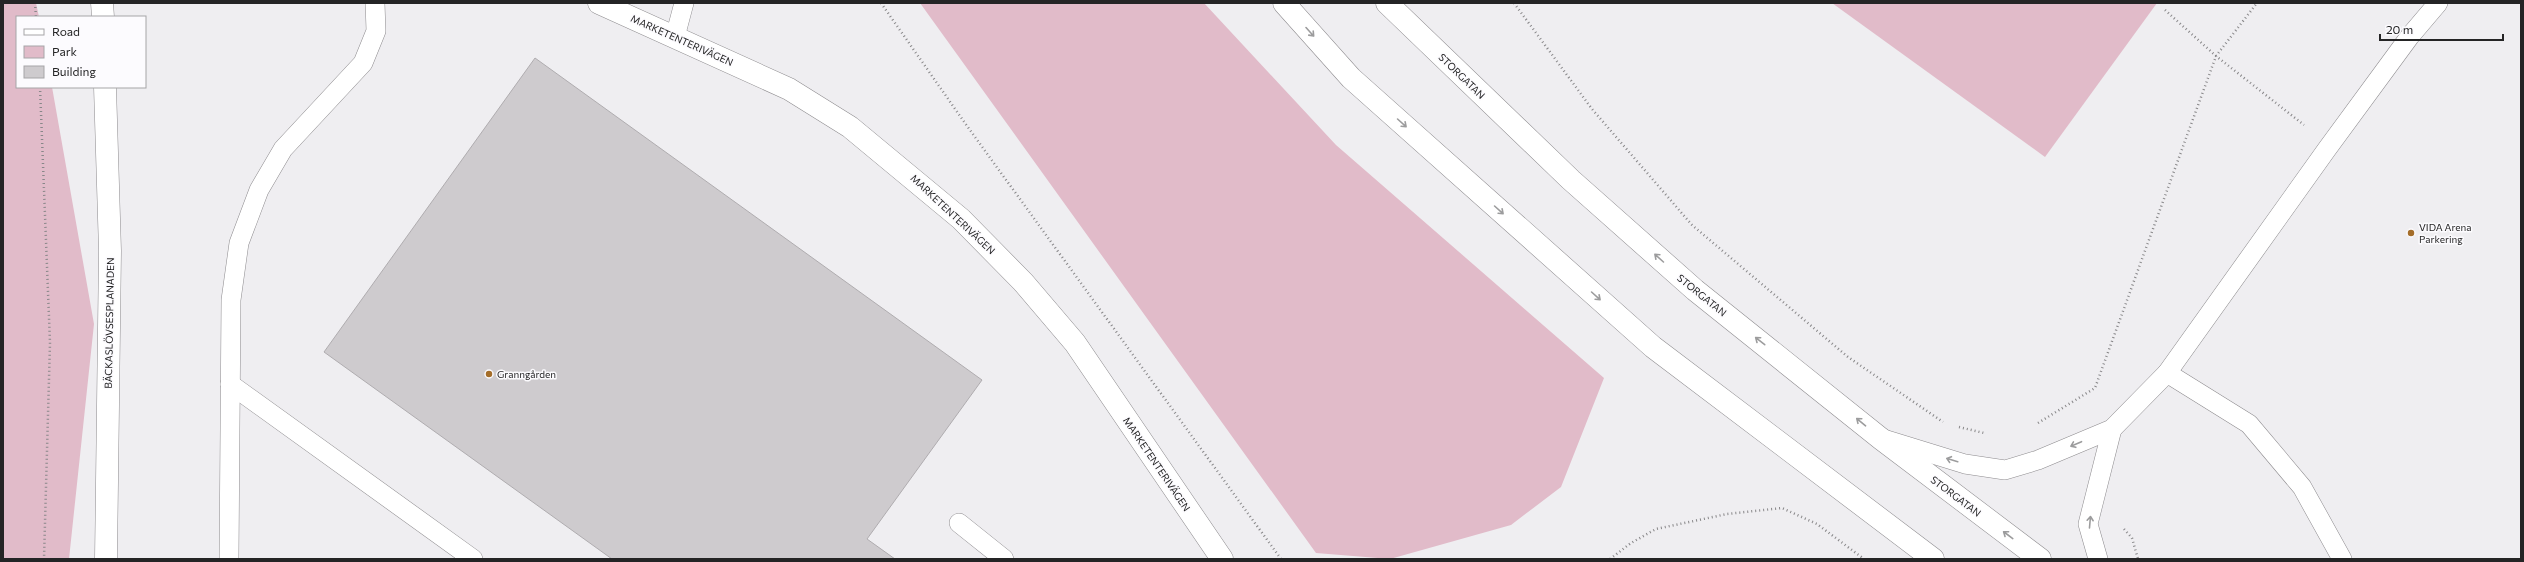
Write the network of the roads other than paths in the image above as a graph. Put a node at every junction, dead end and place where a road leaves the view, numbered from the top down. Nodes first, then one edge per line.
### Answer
1 (102, 3) edge
2 (375, 3) edge
3 (598, 3) edge
4 (684, 3) edge
5 (1284, 3) edge
6 (1387, 3) edge
7 (2438, 3) edge
8 (103, 16) edge
9 (675, 37) junction
10 (105, 88) edge
11 (2167, 373) junction
12 (230, 384) junction
13 (2112, 429) junction
14 (1880, 438) junction
15 (959, 524) dead end
16 (106, 559) edge
17 (229, 559) edge
18 (473, 559) edge
19 (1004, 559) edge
20 (1222, 559) edge
21 (1933, 559) edge
22 (2040, 559) edge
23 (2098, 559) edge
24 (2342, 559) edge

1 - 8 main road
2 - 12 lane
3 - 9 main road, MARKETENTERIVÄGEN
4 - 9 lane
5 -> 21 main road
14 -> 6 main road, STORGATAN
7 - 11 lane
9 - 20 main road, MARKETENTERIVÄGEN
10 - 16 main road, BÄCKASLÖVSESPLANADEN
11 - 13 lane
11 - 24 lane
12 - 17 lane
12 - 18 lane
13 -> 14 lane
23 -> 13 lane
22 -> 14 main road, STORGATAN
15 - 19 lane

